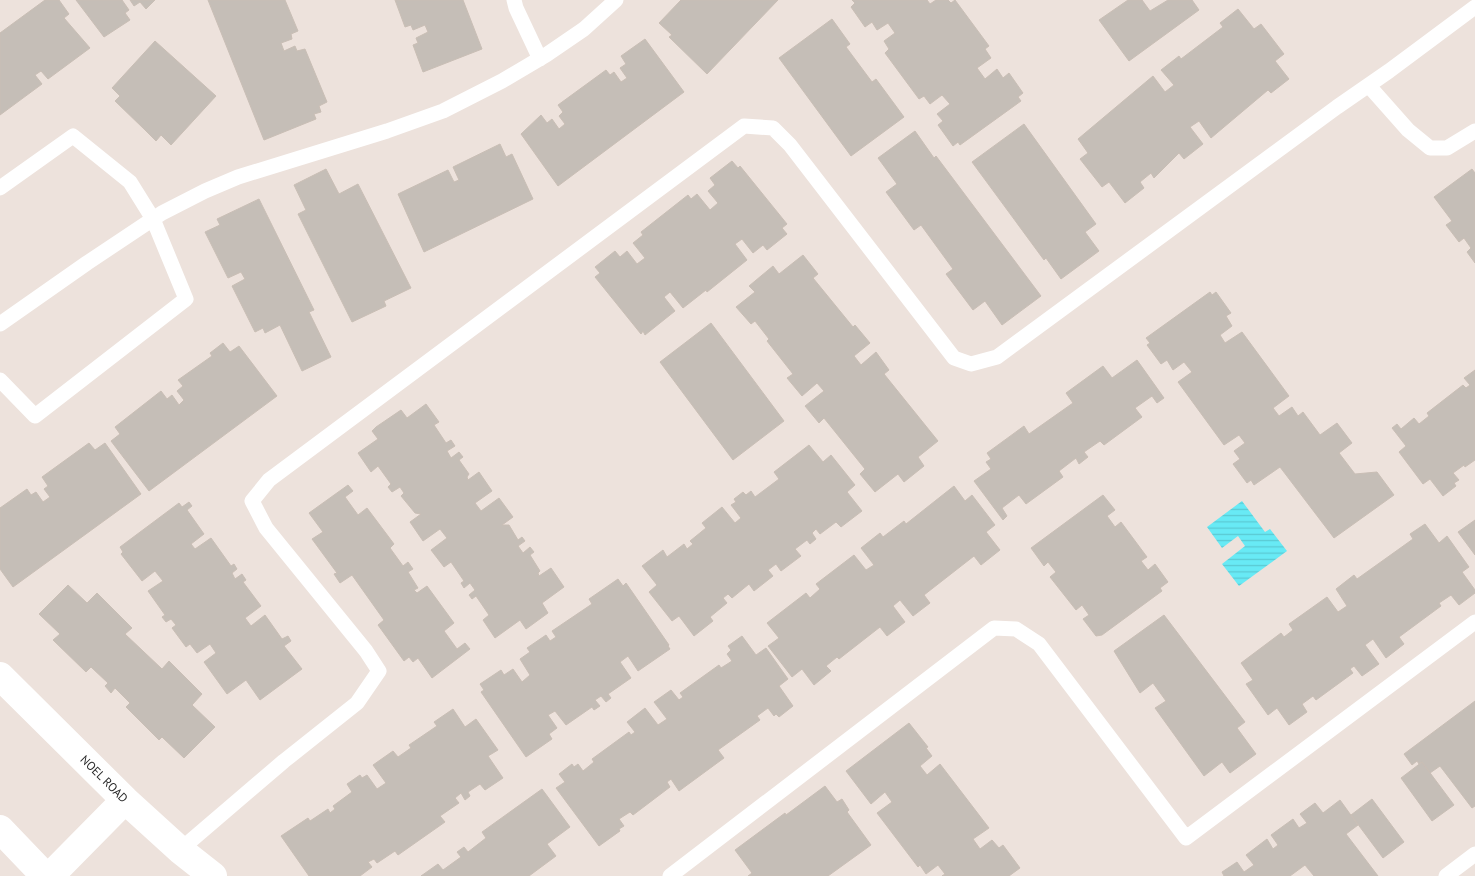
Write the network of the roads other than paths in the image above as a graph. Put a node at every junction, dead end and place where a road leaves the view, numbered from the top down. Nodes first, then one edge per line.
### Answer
1 (514, 0) edge
2 (616, 0) edge
3 (1475, 7) edge
4 (540, 59) junction
5 (1369, 86) junction
6 (1475, 131) edge
7 (0, 188) edge
8 (153, 219) junction
9 (0, 324) edge
10 (0, 380) edge
11 (1475, 622) edge
12 (0, 676) edge
13 (125, 800) junction
14 (0, 829) edge
15 (180, 850) junction
16 (1475, 854) edge
17 (45, 876) edge
18 (50, 876) edge
19 (213, 876) edge
20 (670, 876) edge
21 (1446, 876) edge

1 - 4 lane
2 - 4 lane
3 - 5 lane
4 - 8 lane
5 - 6 lane
5 - 15 lane
7 - 8 lane
8 - 9 lane
8 - 10 lane
11 - 20 lane
12 - 13 street, NOEL ROAD
13 - 15 street, NOEL ROAD
13 - 18 street
14 - 17 street
15 - 19 street, NOEL ROAD
16 - 21 lane

